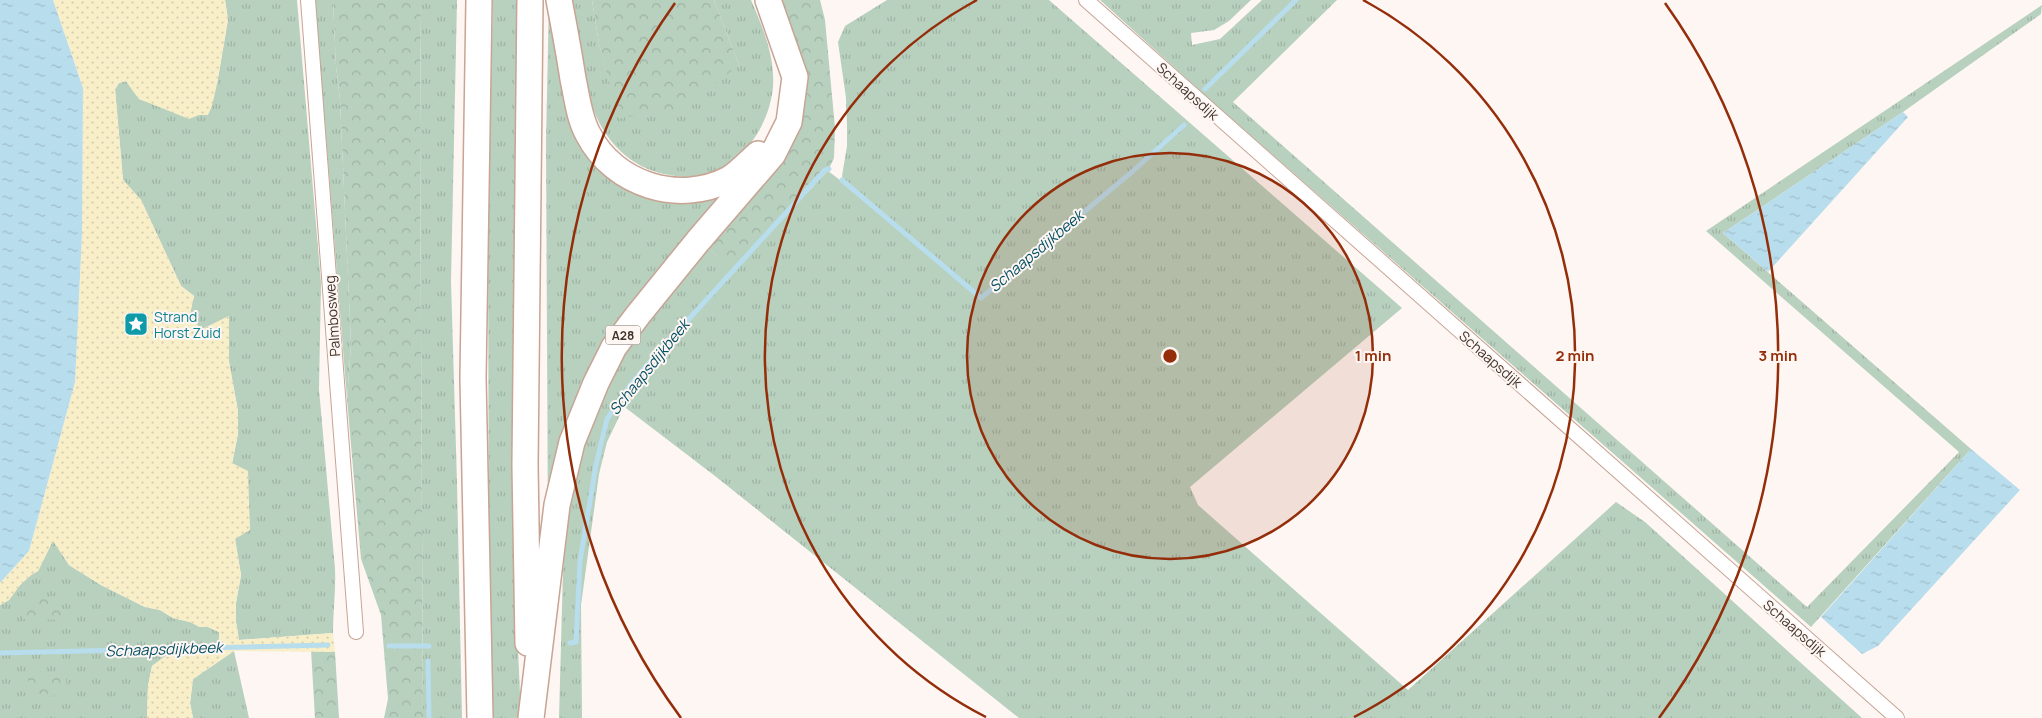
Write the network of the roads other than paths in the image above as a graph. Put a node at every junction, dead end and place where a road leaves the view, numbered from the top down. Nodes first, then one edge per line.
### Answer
1 (308, 0) edge
2 (479, 0) edge
3 (530, 0) edge
4 (559, 0) edge
5 (756, 0) edge
6 (768, 0) edge
7 (1086, 0) edge
8 (356, 632) dead end
9 (480, 718) edge
10 (530, 718) edge
11 (1897, 718) edge

1 - 8 street, Palmbosweg
2 - 9 highway
3 - 10 highway, A28
4 - 5 highway
6 - 10 highway, A28
7 - 11 street, Schaapsdijk

